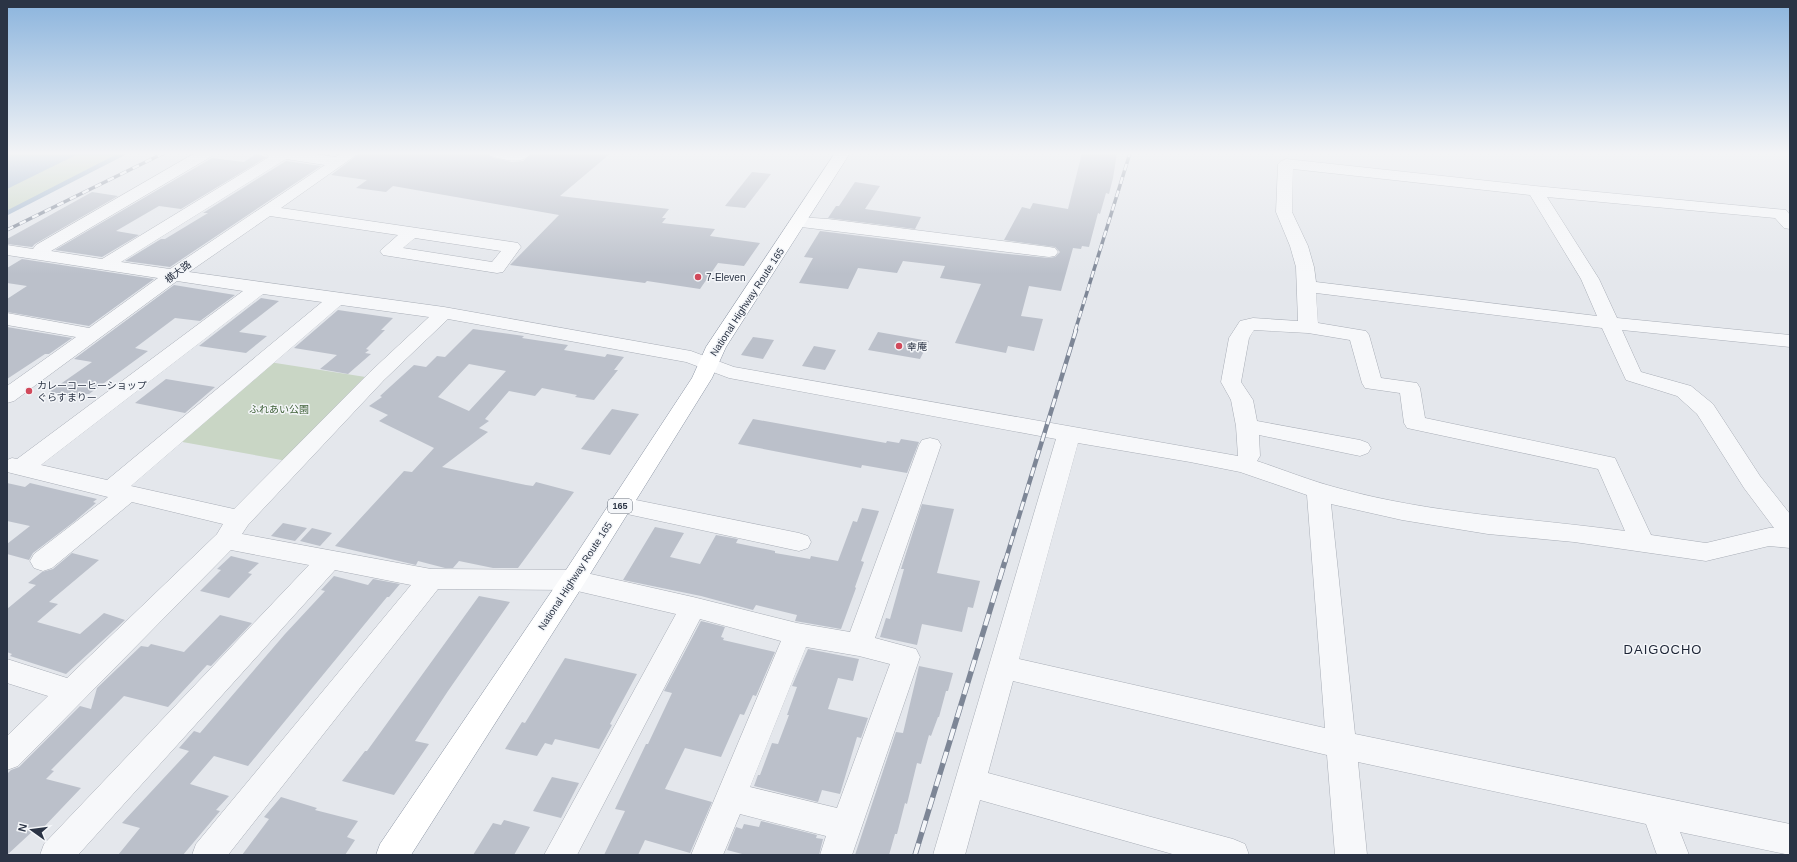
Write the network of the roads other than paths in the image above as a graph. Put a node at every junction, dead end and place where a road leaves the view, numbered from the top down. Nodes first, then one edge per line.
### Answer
1 (138, 193) edge
2 (217, 193) edge
3 (292, 193) edge
4 (817, 193) edge
5 (1285, 193) edge
6 (1536, 193) edge
7 (1559, 193) edge
8 (266, 211) junction
9 (799, 222) junction
10 (1790, 224) edge
11 (412, 232) junction
12 (42, 249) dead end
13 (7, 250) edge
14 (1049, 252) dead end
15 (104, 265) junction
16 (172, 276) junction
17 (1307, 286) junction
18 (259, 288) junction
19 (338, 298) junction
20 (444, 313) junction
21 (7, 319) edge
22 (1610, 324) junction
23 (1308, 327) junction
24 (91, 334) junction
25 (1790, 341) edge
26 (707, 364) junction
27 (7, 396) edge
28 (1247, 426) junction
29 (1069, 434) junction
30 (930, 445) dead end
31 (1360, 448) dead end
32 (1244, 465) junction
33 (14, 466) edge
34 (1318, 490) junction
35 (120, 491) junction
36 (621, 505) junction
37 (232, 530) junction
38 (1790, 533) edge
39 (1790, 538) edge
40 (799, 542) dead end
41 (1643, 542) junction
42 (329, 560) junction
43 (43, 561) dead end
44 (431, 580) junction
45 (572, 580) junction
46 (693, 607) junction
47 (797, 634) junction
48 (859, 645) junction
49 (1003, 667) junction
50 (7, 670) edge
51 (73, 692) junction
52 (1340, 744) junction
53 (7, 756) edge
54 (971, 783) junction
55 (730, 797) junction
56 (1657, 812) junction
57 (846, 826) junction
58 (1790, 840) edge
59 (56, 855) edge
60 (208, 855) edge
61 (392, 855) edge
62 (560, 855) edge
63 (707, 855) edge
64 (836, 855) edge
65 (949, 855) edge
66 (1233, 855) edge
67 (1351, 855) edge
68 (1673, 855) edge

1 - 12 street
2 - 15 street
3 - 8 street, 横大路
4 - 9 highway, National Highway Route 165 / 165
5 - 17 street
6 - 22 street
7 - 10 street
8 - 11 street
8 - 16 street, 横大路
9 - 14 street
9 - 26 highway, National Highway Route 165 / 165
11 - 11 street
13 - 15 street
15 - 16 street
16 - 18 street
16 - 24 street, 横大路
17 - 22 street
17 - 23 street
18 - 19 street
18 - 33 street
19 - 20 street
19 - 35 street
20 - 26 street
20 - 37 street
21 - 24 street
22 - 25 street
22 - 38 street
23 - 28 street
23 - 41 street
24 - 27 street, 横大路
26 - 29 street
26 - 36 highway, National Highway Route 165 / 165
28 - 31 street
28 - 32 street
29 - 32 street
29 - 49 street
30 - 48 street
32 - 34 street
33 - 35 street
34 - 41 street
34 - 52 street
35 - 37 street
35 - 43 street
36 - 40 street
36 - 45 highway, National Highway Route 165 / 165
37 - 42 street
37 - 51 street
39 - 41 street
42 - 44 street
42 - 59 street
44 - 45 street
44 - 60 street
45 - 46 street
45 - 61 highway, National Highway Route 165 / 165
46 - 47 street
46 - 62 street
47 - 48 street
47 - 55 street
48 - 57 street
49 - 52 street
49 - 54 street
50 - 51 street
51 - 53 street
52 - 56 street
52 - 67 street
54 - 65 street
54 - 66 street
55 - 57 street
55 - 63 street
56 - 58 street
56 - 68 street
57 - 64 street

